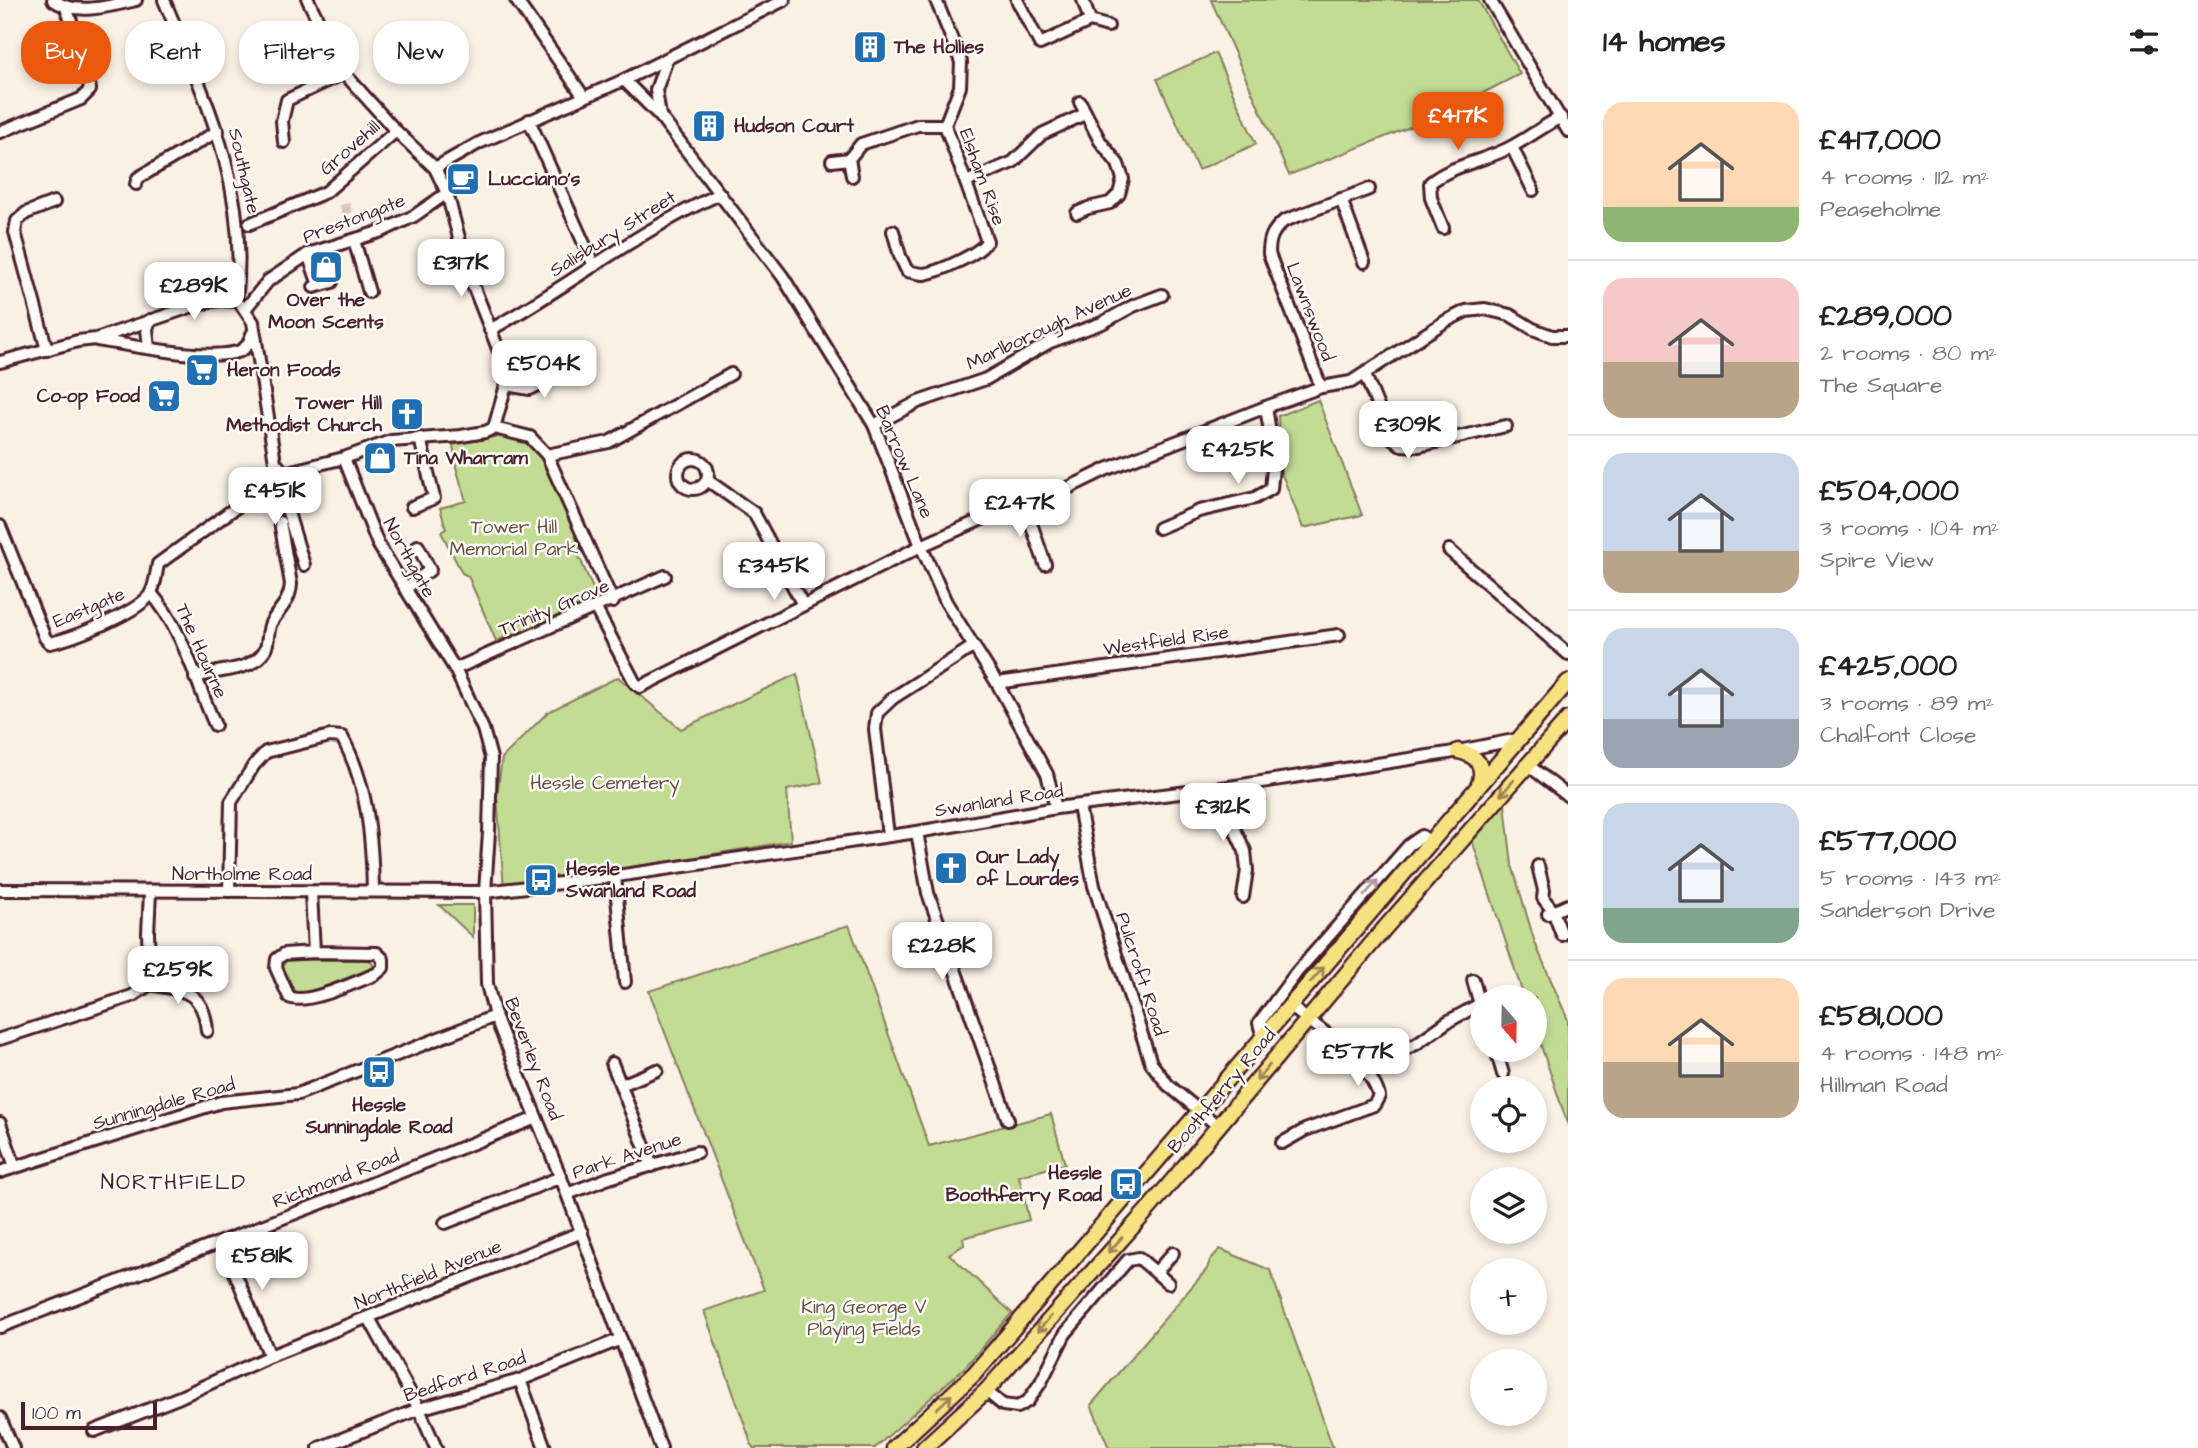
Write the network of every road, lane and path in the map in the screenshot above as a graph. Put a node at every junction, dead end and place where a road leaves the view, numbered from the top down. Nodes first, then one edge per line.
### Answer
1 (53, 0) edge
2 (136, 0) edge
3 (164, 0) edge
4 (308, 0) edge
5 (516, 0) edge
6 (784, 0) edge
7 (936, 0) edge
8 (1017, 0) edge
9 (1083, 0) edge
10 (1490, 0) edge
11 (65, 8) junction
12 (318, 21) edge
13 (1090, 21) junction
14 (1108, 26) dead end
15 (1040, 44) junction
16 (1043, 57) dead end
17 (667, 59) junction
18 (624, 80) junction
19 (321, 84) edge
20 (354, 84) edge
21 (584, 97) junction
22 (1080, 102) dead end
23 (1085, 114) junction
24 (660, 116) junction
25 (1561, 117) junction
26 (529, 120) junction
27 (945, 125) junction
28 (218, 131) junction
29 (396, 131) junction
30 (1568, 131) edge
31 (0, 132) edge
32 (284, 142) dead end
33 (1512, 147) junction
34 (849, 159) junction
35 (832, 161) dead end
36 (435, 169) junction
37 (852, 176) dead end
38 (966, 183) junction
39 (136, 184) dead end
40 (1369, 189) dead end
41 (1533, 190) dead end
42 (447, 193) junction
43 (720, 194) junction
44 (1341, 199) junction
45 (54, 202) dead end
46 (1077, 213) dead end
47 (248, 224) dead end
48 (1443, 228) dead end
49 (893, 231) dead end
50 (354, 240) junction
51 (308, 254) junction
52 (1364, 262) dead end
53 (594, 266) junction
54 (332, 282) dead end
55 (369, 292) dead end
56 (1162, 295) dead end
57 (241, 305) junction
58 (150, 320) junction
59 (254, 328) junction
60 (490, 330) junction
61 (1568, 336) edge
62 (96, 339) junction
63 (149, 348) junction
64 (47, 350) junction
65 (242, 350) junction
66 (256, 352) junction
67 (0, 362) edge
68 (573, 367) dead end
69 (731, 374) dead end
70 (1365, 375) junction
71 (506, 386) junction
72 (1321, 387) junction
73 (1266, 407) junction
74 (874, 425) junction
75 (1506, 426) dead end
76 (494, 428) junction
77 (420, 438) junction
78 (547, 455) junction
79 (344, 458) junction
80 (281, 476) junction
81 (707, 480) dead end
82 (1024, 503) junction
83 (412, 507) dead end
84 (0, 526) edge
85 (277, 527) dead end
86 (1159, 528) dead end
87 (418, 546) dead end
88 (921, 546) junction
89 (1449, 550) dead end
90 (1045, 564) dead end
91 (304, 565) dead end
92 (665, 576) dead end
93 (405, 589) junction
94 (151, 593) junction
95 (612, 602) junction
96 (803, 605) junction
97 (596, 609) junction
98 (1339, 635) dead end
99 (974, 646) junction
100 (1568, 654) edge
101 (455, 670) junction
102 (195, 678) junction
103 (1568, 682) edge
104 (997, 683) junction
105 (1568, 719) edge
106 (215, 725) dead end
107 (1519, 739) junction
108 (1458, 751) junction
109 (1528, 765) junction
110 (1229, 787) junction
111 (1478, 788) junction
112 (1568, 796) edge
113 (1079, 806) junction
114 (1056, 808) junction
115 (917, 832) junction
116 (888, 835) junction
117 (1432, 842) junction
118 (1538, 866) dead end
119 (615, 876) junction
120 (0, 890) edge
121 (229, 891) junction
122 (373, 891) junction
123 (150, 892) junction
124 (311, 892) junction
125 (485, 892) junction
126 (1242, 897) dead end
127 (1568, 905) edge
128 (1550, 913) junction
129 (1562, 935) dead end
130 (314, 952) junction
131 (1473, 980) dead end
132 (625, 982) dead end
133 (150, 984) junction
134 (1474, 985) edge
135 (1290, 1006) junction
136 (1470, 1013) edge
137 (495, 1016) junction
138 (1308, 1020) junction
139 (207, 1031) dead end
140 (1263, 1038) junction
141 (0, 1039) edge
142 (1500, 1062) edge
143 (612, 1063) dead end
144 (657, 1070) dead end
145 (1366, 1071) junction
146 (1503, 1074) dead end
147 (621, 1086) junction
148 (1199, 1111) junction
149 (536, 1118) junction
150 (1008, 1120) dead end
151 (0, 1123) edge
152 (1218, 1126) junction
153 (1282, 1143) dead end
154 (697, 1152) dead end
155 (652, 1166) junction
156 (15, 1167) junction
157 (0, 1172) edge
158 (561, 1177) junction
159 (567, 1194) junction
160 (445, 1223) dead end
161 (582, 1233) junction
162 (222, 1242) junction
163 (1173, 1253) dead end
164 (1157, 1271) junction
165 (1168, 1283) dead end
166 (369, 1318) junction
167 (0, 1326) edge
168 (621, 1339) junction
169 (270, 1356) junction
170 (520, 1380) junction
171 (986, 1391) junction
172 (419, 1409) junction
173 (0, 1418) edge
174 (94, 1431) dead end
175 (13, 1448) edge
176 (319, 1448) edge
177 (436, 1448) edge
178 (545, 1448) edge
179 (661, 1448) edge
180 (894, 1448) edge
181 (923, 1448) edge

1 - 11 street
2 - 11 street
3 - 28 street, Southgate
4 - 12 street
5 - 21 street
6 - 17 street
7 - 27 street, Elsham Rise
8 - 15 street
9 - 13 street
10 - 25 street
11 - 31 street
13 - 14 street
13 - 15 street
15 - 16 street
17 - 18 street
17 - 24 street
18 - 21 street
18 - 24 street, Barrow Lane
19 - 32 street
20 - 29 street
21 - 26 street
22 - 23 street
23 - 38 street
23 - 46 street
24 - 43 street, Barrow Lane
25 - 30 street
25 - 33 street
26 - 36 street
26 - 53 street
27 - 34 street
27 - 38 street, Elsham Rise
28 - 39 street
28 - 57 street, Southgate
29 - 36 street
29 - 47 street, Grovehill
33 - 41 street
33 - 48 street
34 - 35 street
34 - 37 street
36 - 42 street
38 - 49 street, Elsham Rise
40 - 44 street, Lawnswood
42 - 50 street, Prestongate
42 - 60 street
43 - 53 street, Salisbury Street
43 - 74 street, Barrow Lane
44 - 52 street
44 - 72 street, Lawnswood
45 - 64 street
50 - 51 street, Prestongate
50 - 55 street
51 - 54 street
51 - 57 street, Prestongate
53 - 60 street, Salisbury Street
56 - 74 street, Marlborough Avenue
57 - 58 street
57 - 59 street, Southgate
58 - 62 street
58 - 63 street
59 - 65 street
59 - 66 street, Southgate
60 - 71 street
61 - 70 street
62 - 63 street
62 - 64 street
63 - 65 street
64 - 67 street
65 - 66 street
66 - 80 street, Southgate
68 - 71 street
69 - 78 street
70 - 72 street
70 - 75 street
71 - 76 street
72 - 73 street
73 - 82 street
73 - 86 street
74 - 88 street, Barrow Lane
76 - 77 street
76 - 78 street
77 - 79 street
77 - 83 street
78 - 95 street
79 - 80 street
79 - 93 street, Northgate
80 - 91 street, Southgate
80 - 94 street, Eastgate
81 - 96 street
82 - 88 street
82 - 90 street
84 - 94 street, Eastgate
85 - 102 street
87 - 93 street
88 - 96 street
88 - 99 street, Barrow Lane
89 - 100 street
92 - 95 street, Trinity Grove
93 - 101 street, Northgate
94 - 102 street, The Hourne
95 - 97 street, Trinity Grove
96 - 97 street
97 - 101 street, Trinity Grove
98 - 104 street, Westfield Rise
99 - 104 street, Barrow Lane
99 - 116 street
101 - 125 street, Beverley Road
102 - 106 street, The Hourne
103 - 107 main road, Boothferry Road
104 - 114 street, Barrow Lane
105 - 109 main road, Boothferry Road
107 - 108 street, Swanland Road
107 - 111 main road, Boothferry Road
108 - 110 street, Swanland Road
108 - 111 main road
109 - 112 street
109 -> 138 main road, Boothferry Road
110 - 113 street, Swanland Road
110 - 126 street
111 - 117 main road, Boothferry Road
113 - 114 street, Swanland Road
113 - 148 street, Pulcroft Road
114 - 115 street, Swanland Road
115 - 116 street, Swanland Road
115 - 150 street
116 - 119 street, Swanland Road
135 -> 117 main road, Boothferry Road
140 -> 117 street, Boothferry Road
118 - 128 street
119 - 125 street, Swanland Road
119 - 132 street
120 - 123 street, Northolme Road
121 - 122 street
121 - 123 street, Northolme Road
121 - 124 street, Northolme Road
122 - 124 street, Northolme Road
122 - 125 street, Northolme Road
123 - 133 street
124 - 130 street
125 - 137 street, Beverley Road
127 - 128 street
128 - 129 street
130 - 130 street
131 - 134 street
133 - 139 street
133 - 141 street
135 - 138 street
135 - 140 main road, Boothferry Road
136 - 145 street
137 - 149 street, Beverley Road
137 - 156 street, Sunningdale Road
138 - 145 street
138 -> 152 main road, Boothferry Road
140 - 148 main road, Boothferry Road
142 - 146 street
143 - 147 street
144 - 147 street
145 - 153 street
147 - 155 street
148 - 152 street, Pulcroft Road
180 -> 148 main road, Boothferry Road
149 - 158 street, Beverley Road
149 - 162 street, Richmond Road
151 - 156 street
152 -> 171 main road, Boothferry Road
154 - 155 street, Park Avenue
155 - 159 street, Park Avenue
156 - 157 street, Sunningdale Road
158 - 159 street, Beverley Road
158 - 160 street
159 - 161 street, Beverley Road
161 - 166 street, Northfield Avenue
161 - 168 street, Beverley Road
162 - 167 street, Richmond Road
162 - 169 street
163 - 164 street
164 - 165 street
164 - 171 street
166 - 169 street, Northfield Avenue
166 - 172 street
168 - 170 street, Bedford Road
168 - 179 street, Beverley Road
169 - 174 street, Northfield Avenue
170 - 172 street, Bedford Road
170 - 178 street
171 - 181 main road, Boothferry Road
172 - 176 street, Bedford Road
172 - 177 street
173 - 175 street

